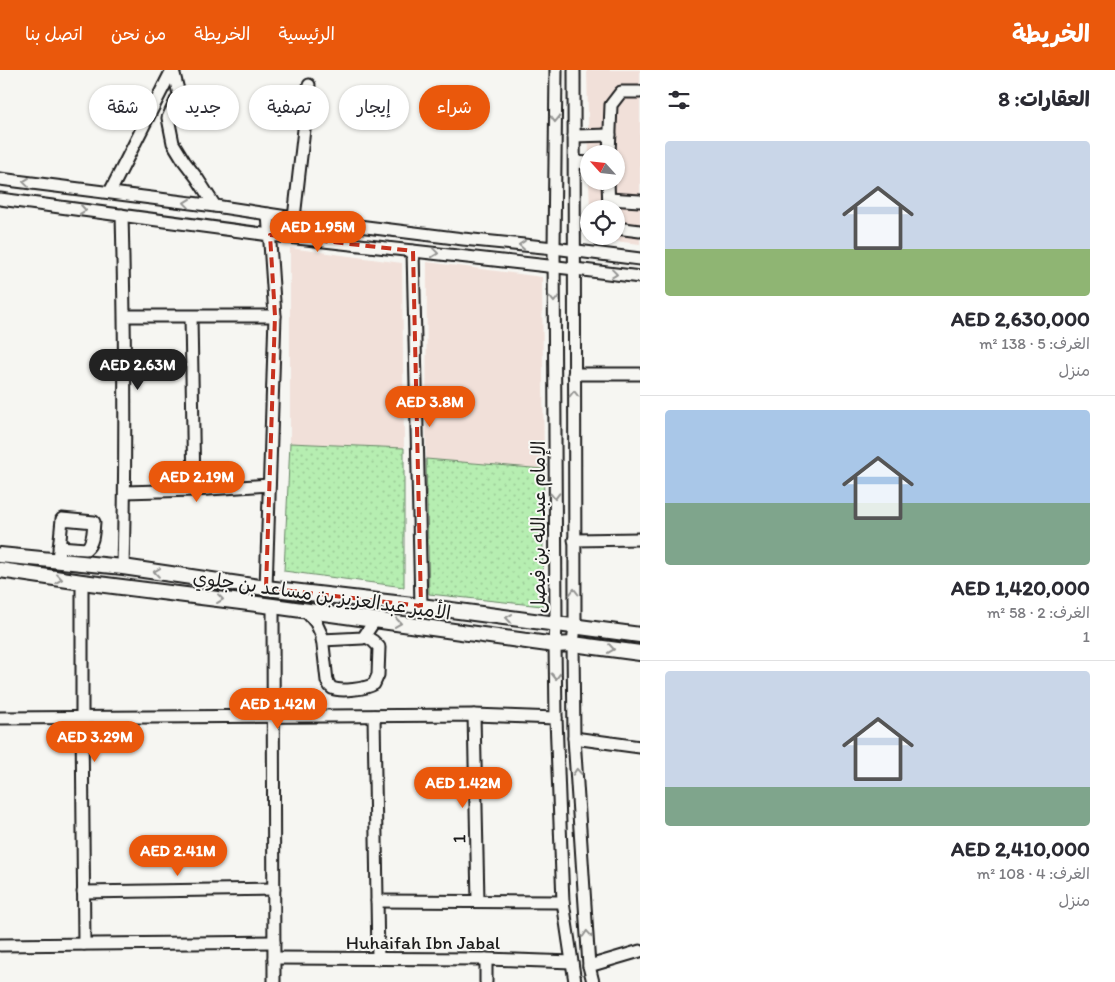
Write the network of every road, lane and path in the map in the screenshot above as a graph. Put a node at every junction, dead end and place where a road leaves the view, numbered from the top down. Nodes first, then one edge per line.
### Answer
1 (172, 70) edge
2 (556, 70) edge
3 (574, 70) edge
4 (640, 92) edge
5 (303, 130) edge
6 (610, 135) junction
7 (574, 136) junction
8 (609, 145) edge
9 (574, 162) junction
10 (580, 162) edge
11 (0, 179) edge
12 (110, 192) junction
13 (0, 198) edge
14 (640, 201) edge
15 (625, 202) edge
16 (215, 206) junction
17 (268, 214) junction
18 (122, 215) junction
19 (294, 218) junction
20 (625, 229) edge
21 (640, 231) edge
22 (270, 235) junction
23 (554, 248) junction
24 (575, 250) junction
25 (414, 251) junction
26 (640, 259) edge
27 (554, 267) junction
28 (575, 269) junction
29 (640, 277) edge
30 (125, 316) junction
31 (275, 316) junction
32 (191, 317) junction
33 (574, 374) junction
34 (640, 374) edge
35 (574, 423) junction
36 (555, 425) junction
37 (574, 469) junction
38 (555, 471) junction
39 (269, 485) junction
40 (194, 490) junction
41 (125, 492) junction
42 (640, 539) edge
43 (574, 540) junction
44 (0, 555) edge
45 (123, 567) junction
46 (0, 570) edge
47 (82, 582) junction
48 (266, 588) junction
49 (273, 606) junction
50 (421, 606) junction
51 (305, 610) junction
52 (375, 620) junction
53 (556, 624) junction
54 (574, 626) junction
55 (640, 635) edge
56 (365, 636) junction
57 (322, 640) junction
58 (573, 644) junction
59 (555, 645) junction
60 (640, 653) edge
61 (474, 715) junction
62 (273, 716) junction
63 (374, 716) junction
64 (0, 718) edge
65 (82, 718) junction
66 (556, 718) junction
67 (574, 738) junction
68 (640, 747) edge
69 (274, 888) junction
70 (83, 892) junction
71 (377, 901) junction
72 (478, 901) junction
73 (563, 902) junction
74 (274, 942) junction
75 (84, 944) junction
76 (0, 945) edge
77 (640, 951) edge
78 (274, 958) junction
79 (378, 959) junction
80 (486, 959) junction
81 (572, 962) junction
82 (589, 966) junction
83 (274, 982) edge
84 (486, 982) edge
85 (575, 982) edge
86 (593, 982) edge

1 - 12 street
1 - 16 street
2 -> 23 street, الإمام عبدالله بن فيصل
3 - 7 street, الإمام عبدالله بن فيصل
4 - 6 street
5 - 19 street
6 - 7 street
6 - 8 street
7 - 9 street, الإمام عبدالله بن فيصل
9 - 10 street
9 - 24 street, الإمام عبدالله بن فيصل
12 -> 11 street
16 -> 12 street
13 -> 18 street
14 - 15 street
16 - 17 street
17 - 19 street
17 - 22 street
18 - 22 street
18 - 30 street
23 -> 19 street
20 - 21 street
22 - 25 street
22 - 31 street
23 - 24 street
23 - 27 street, الإمام عبدالله بن فيصل
24 - 26 street
24 - 28 street, الإمام عبدالله بن فيصل
25 -> 27 street
25 - 50 street
27 - 28 street
27 -> 36 street, الإمام عبدالله بن فيصل
28 -> 29 street
28 - 33 street, الإمام عبدالله بن فيصل
30 - 32 street
30 - 41 street
31 - 32 street
31 - 39 street
32 - 40 street
33 - 34 street
35 -> 33 street, الإمام عبدالله بن فيصل
35 - 36 street
35 - 37 street, الإمام عبدالله بن فيصل
36 - 38 street, الإمام عبدالله بن فيصل
37 - 38 street
37 - 43 street, الإمام عبدالله بن فيصل
38 -> 53 street, الإمام عبدالله بن فيصل
39 - 40 street
39 - 48 street
40 - 41 street
41 - 45 street
42 - 43 street
54 -> 43 street, الإمام عبدالله بن فيصل
44 - 45 main road, الأمير عبدالعزيز بن مساعد بن جلوي
48 -> 45 main road, الأمير عبدالعزيز بن مساعد بن جلوي
46 -> 47 main road, الأمير عبدالعزيز بن مساعد بن جلوي
47 -> 49 main road, الأمير عبدالعزيز بن مساعد بن جلوي
47 - 65 street
48 - 50 main road, الأمير عبدالعزيز بن مساعد بن جلوي
49 - 51 main road, الأمير عبدالعزيز بن مساعد بن جلوي
49 - 62 street
53 -> 50 main road, الأمير عبدالعزيز بن مساعد بن جلوي
51 - 52 main road, الأمير عبدالعزيز بن مساعد بن جلوي
51 - 57 street
52 - 56 street
52 -> 59 main road, الأمير عبدالعزيز بن مساعد بن جلوي
53 - 54 main road, الأمير عبدالعزيز بن مساعد بن جلوي
53 - 59 street, الإمام عبدالله بن فيصل
54 - 55 main road, الأمير عبدالعزيز بن مساعد بن جلوي
54 - 58 street, الإمام عبدالله بن فيصل
56 - 57 street
56 - 57 street
58 - 59 main road, الأمير عبدالعزيز بن مساعد بن جلوي
58 -> 60 main road, الأمير عبدالعزيز بن مساعد بن جلوي
58 - 67 street, الإمام عبدالله بن فيصل
59 -> 66 street, الإمام عبدالله بن فيصل
61 - 63 street
61 - 66 street
61 - 72 street, 1
62 - 63 street
62 - 65 street
62 - 69 street
63 - 71 street
64 - 65 street
65 - 70 street
66 - 73 street, الإمام عبدالله بن فيصل
67 - 68 street
82 -> 67 street, الإمام عبدالله بن فيصل
69 - 70 street
69 - 74 street
70 - 75 street
71 - 72 street
71 - 79 street
72 - 73 street
73 - 81 street, الإمام عبدالله بن فيصل
74 - 75 street
74 - 78 street
75 - 76 street
77 - 82 street
78 - 79 street, Huhaifah Ibn Jabal
78 - 83 street
79 - 80 street, Huhaifah Ibn Jabal
80 - 81 street, Huhaifah Ibn Jabal
80 - 84 street
81 - 85 street, الإمام عبدالله بن فيصل
82 - 86 street, الإمام عبدالله بن فيصل

